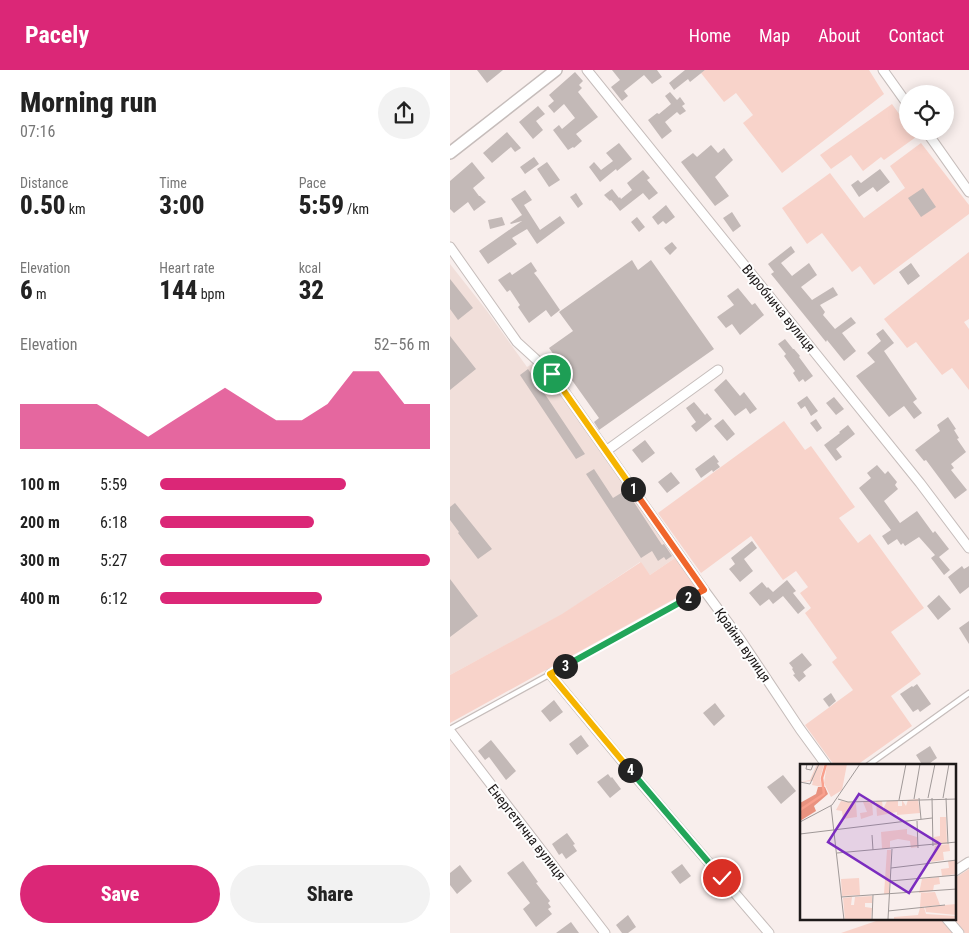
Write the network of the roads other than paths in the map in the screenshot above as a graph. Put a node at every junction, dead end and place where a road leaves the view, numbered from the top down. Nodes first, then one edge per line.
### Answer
1 (556, 70) edge
2 (587, 70) edge
3 (883, 70) edge
4 (899, 92) edge
5 (932, 140) edge
6 (450, 153) edge
7 (969, 192) edge
8 (450, 247) edge
9 (718, 370) dead end
10 (606, 451) junction
11 (969, 548) edge
12 (704, 590) junction
13 (550, 674) junction
14 (969, 693) edge
15 (450, 730) edge
16 (826, 764) edge
17 (870, 764) edge
18 (969, 862) edge
19 (957, 870) edge
20 (948, 920) edge
21 (605, 933) edge
22 (769, 933) edge
23 (959, 933) edge

1 - 6 street
2 - 11 street, Виробнича вулиця
3 - 4 street
5 - 7 street
8 - 10 street, Крайня вулиця
9 - 10 street
10 - 12 street, Крайня вулиця
12 - 13 lane
12 - 16 street, Крайня вулиця
13 - 15 lane
13 - 22 street
14 - 17 lane
15 - 21 street, Енергетична вулиця
18 - 19 street
20 - 23 street

